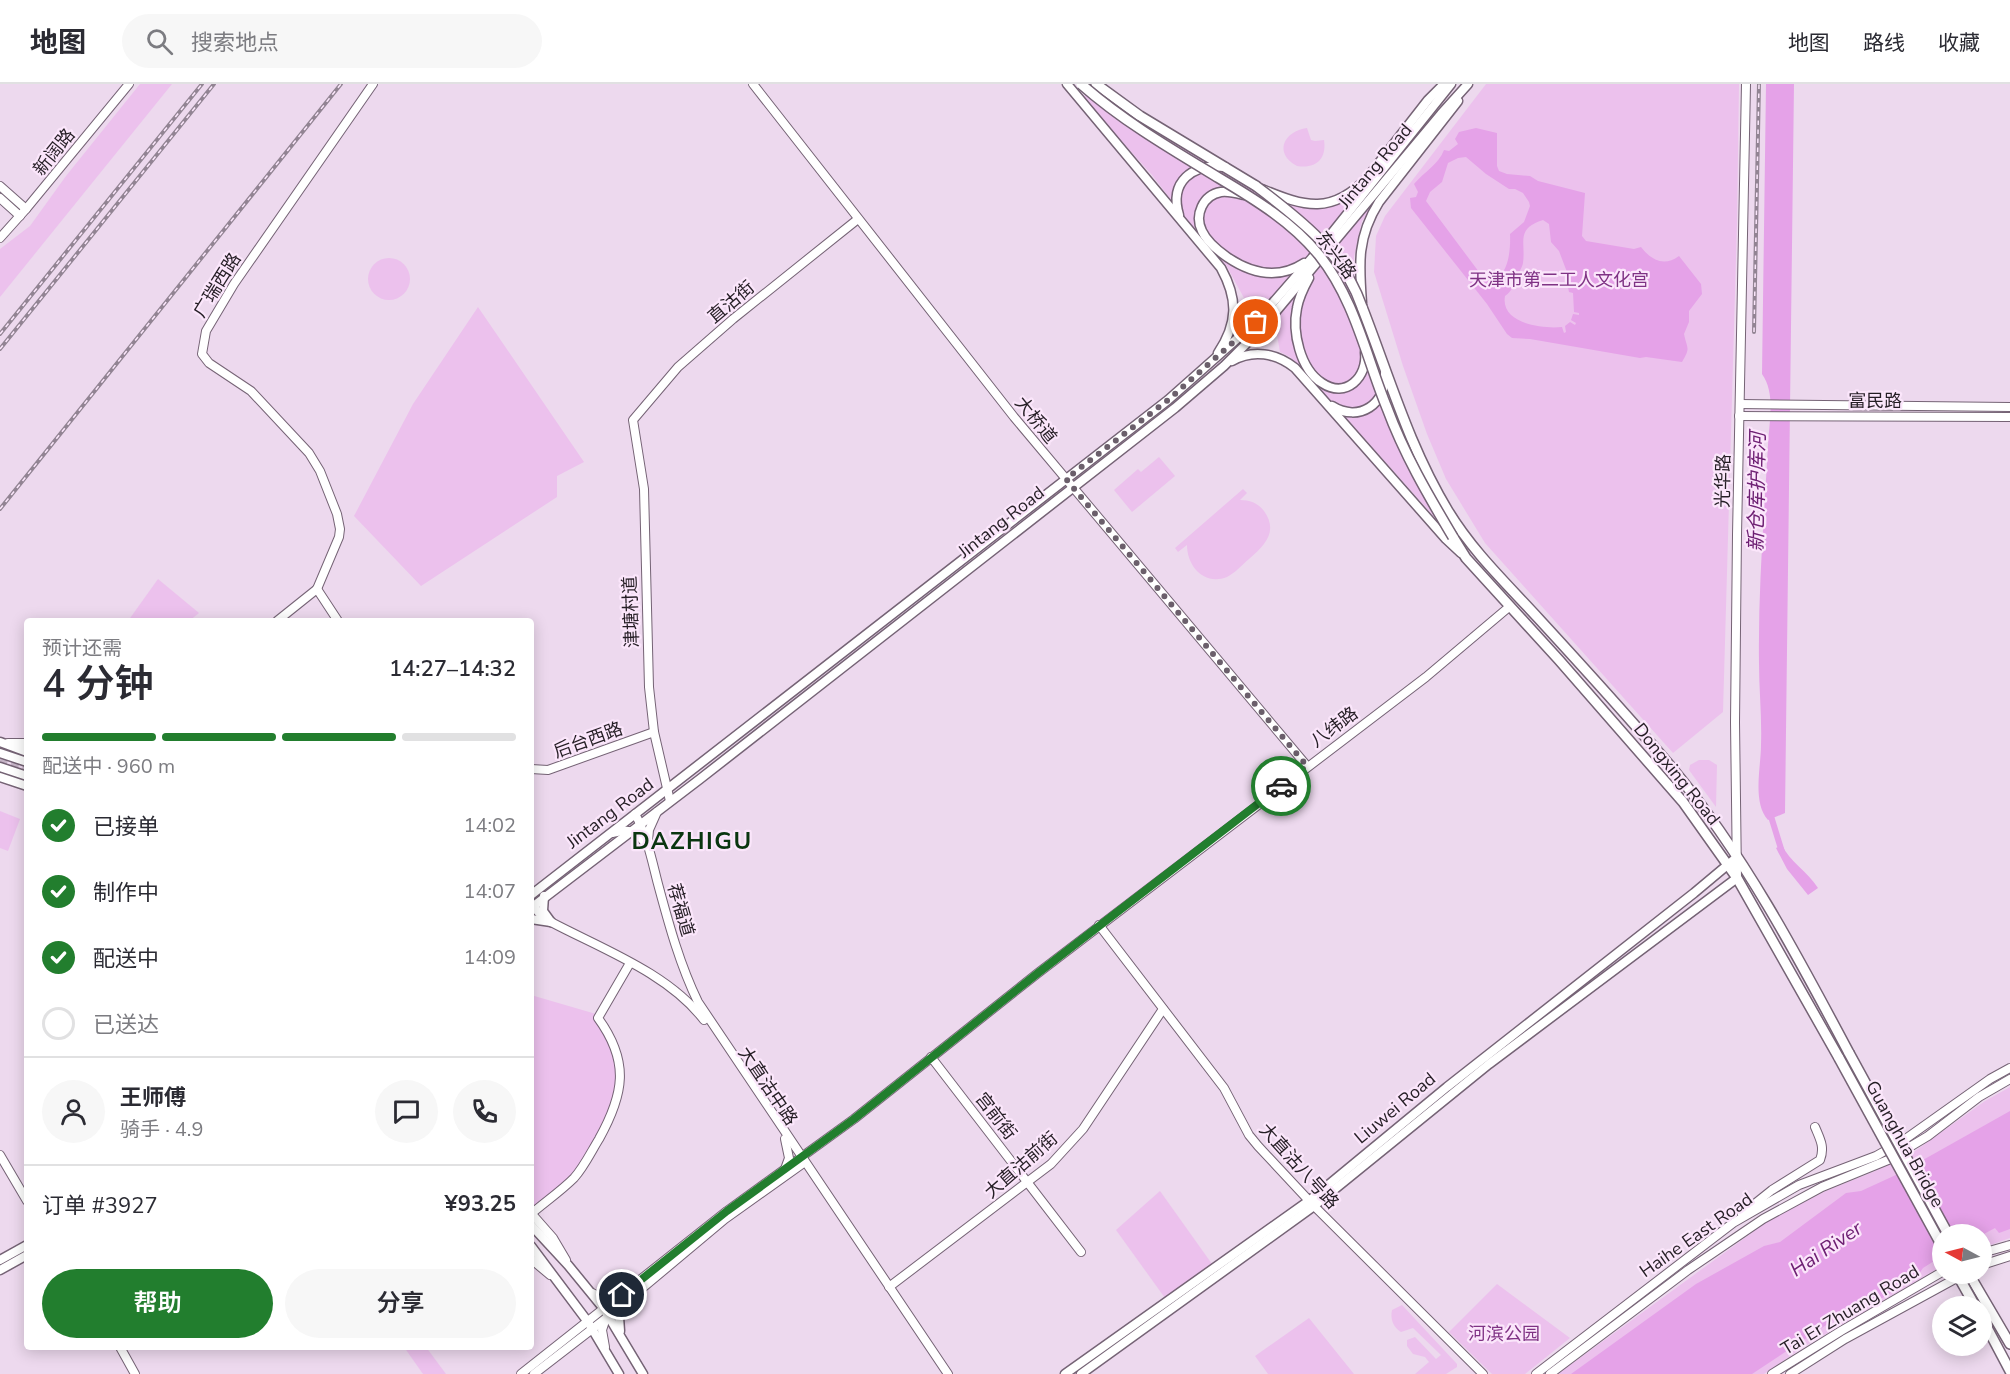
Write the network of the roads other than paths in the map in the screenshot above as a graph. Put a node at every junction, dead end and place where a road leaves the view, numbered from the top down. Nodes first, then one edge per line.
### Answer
1 (129, 84) edge
2 (373, 84) edge
3 (753, 84) edge
4 (1067, 84) edge
5 (1081, 84) edge
6 (1096, 84) edge
7 (1444, 84) edge
8 (1451, 84) edge
9 (1469, 84) edge
10 (1746, 84) edge
11 (1213, 163) junction
12 (0, 186) edge
13 (1256, 186) junction
14 (1250, 197) junction
15 (0, 198) edge
16 (26, 209) junction
17 (20, 216) junction
18 (858, 219) junction
19 (1180, 219) junction
20 (0, 238) edge
21 (1314, 260) junction
22 (1362, 307) junction
23 (1364, 346) junction
24 (1213, 361) junction
25 (1384, 364) junction
26 (1224, 366) junction
27 (1324, 401) junction
28 (1740, 404) junction
29 (2010, 407) edge
30 (1739, 416) junction
31 (2010, 417) edge
32 (633, 420) joint
33 (1066, 479) junction
34 (1072, 488) junction
35 (1463, 533) joint
36 (1453, 537) joint
37 (1466, 558) junction
38 (317, 589) junction
39 (1509, 607) junction
40 (281, 618) edge
41 (336, 618) edge
42 (654, 732) junction
43 (4, 742) edge
44 (24, 743) edge
45 (24, 751) edge
46 (0, 753) edge
47 (24, 761) edge
48 (1307, 766) junction
49 (0, 767) edge
50 (534, 769) edge
51 (24, 775) edge
52 (0, 777) edge
53 (24, 785) edge
54 (668, 790) junction
55 (670, 801) junction
56 (657, 811) junction
57 (635, 814) junction
58 (640, 824) junction
59 (632, 830) junction
60 (612, 833) junction
61 (648, 848) junction
62 (1737, 857) junction
63 (1728, 865) junction
64 (558, 873) junction
65 (1737, 878) junction
66 (534, 893) edge
67 (543, 899) junction
68 (534, 905) edge
69 (534, 908) edge
70 (534, 920) edge
71 (551, 922) junction
72 (1099, 926) junction
73 (630, 963) junction
74 (1164, 1009) junction
75 (704, 1012) joint
76 (1849, 1053) joint
77 (931, 1057) junction
78 (1839, 1058) joint
79 (2010, 1068) edge
80 (2010, 1079) edge
81 (1815, 1127) dead end
82 (787, 1138) junction
83 (0, 1155) edge
84 (800, 1160) junction
85 (784, 1174) junction
86 (1027, 1182) junction
87 (24, 1196) edge
88 (1312, 1203) junction
89 (534, 1210) edge
90 (534, 1217) edge
91 (1733, 1223) junction
92 (1943, 1224) edge
93 (534, 1228) edge
94 (1932, 1228) edge
95 (2010, 1245) edge
96 (24, 1247) edge
97 (1992, 1250) edge
98 (1081, 1252) dead end
99 (534, 1254) edge
100 (2010, 1256) edge
101 (24, 1257) edge
102 (0, 1260) edge
103 (1992, 1262) edge
104 (568, 1264) junction
105 (0, 1270) edge
106 (1932, 1278) edge
107 (1946, 1284) edge
108 (1975, 1284) edge
109 (889, 1287) junction
110 (586, 1288) junction
111 (624, 1298) junction
112 (607, 1314) junction
113 (590, 1326) junction
114 (1992, 1337) edge
115 (625, 1342) junction
116 (2010, 1344) edge
117 (122, 1350) edge
118 (606, 1353) junction
119 (2010, 1371) edge
120 (135, 1374) edge
121 (521, 1374) edge
122 (534, 1374) edge
123 (619, 1374) edge
124 (643, 1374) edge
125 (943, 1374) edge
126 (948, 1374) edge
127 (1065, 1374) edge
128 (1081, 1374) edge
129 (1483, 1374) edge
130 (1536, 1374) edge
131 (1550, 1374) edge
132 (1773, 1374) edge
133 (1790, 1374) edge

1 - 16 street, 新阔路
2 - 38 street, 广瑞西路
3 - 18 street, 大桥道
4 - 19 main road
5 - 14 highway, 东兴路, bridge
6 - 11 highway, 东兴路
7 - 13 main road, bridge
8 - 21 main road, Jintang Road
9 - 21 main road, Jintang Road
9 - 22 main road
10 - 28 street, 光华路
11 - 13 highway, 东兴路
11 - 19 main road
12 - 16 street
13 - 22 highway, 东兴路, bridge
14 - 21 main road
14 - 23 highway, 东兴路, bridge
15 - 17 street
16 - 17 street, 新阔路
17 - 20 street, 新阔路
18 - 32 street, 直沽街
18 - 33 street, 大桥道
19 - 24 main road
21 - 23 main road
21 - 24 main road, Jintang Road
21 - 26 main road, Jintang Road
22 - 25 highway, 东兴路
23 - 36 highway, 东兴路, bridge
24 - 33 main road, Jintang Road
25 - 27 main road
25 - 35 highway, 东兴路
26 - 27 main road
26 - 34 main road, Jintang Road
27 - 37 main road
28 - 29 street, 富民路
28 - 30 street, 光华路
30 - 31 street, 富民路
30 - 62 street, 光华路
32 - 42 street, 津塘村道
33 - 34 street, 大桥道
33 - 54 main road, Jintang Road
34 - 48 street, 大桥道
34 - 55 main road, Jintang Road
35 - 62 highway, Dongxing Road
36 - 37 highway, Dongxing Road
37 - 39 highway, Dongxing Road
38 - 40 street
38 - 41 street
39 - 48 street, 八纬路
39 - 63 highway, Dongxing Road
42 - 50 street, 后台西路
42 - 54 street, 津塘村道
43 - 44 street
43 - 45 main road
46 - 47 main road
48 - 72 street, 八纬路
49 - 51 main road
52 - 53 main road
54 - 55 street, 津塘村道
54 - 57 main road, Jintang Road
55 - 56 main road, Jintang Road
56 - 58 main road, Jintang Road
56 - 61 street
57 - 58 street, 荐福道
57 - 60 main road, Jintang Road
58 - 59 main road, Jintang Road
58 - 61 street, 荐福道
59 - 60 street
59 - 61 street
59 - 67 main road, Jintang Road
60 - 64 main road, Jintang Road
61 - 75 street, 荐福道
62 - 63 main road, Liuwei Road
62 - 65 street, 光华路
62 - 76 highway, Dongxing Road
63 - 65 highway, Dongxing Road
63 - 88 main road, Liuwei Road
64 - 66 main road, Jintang Road
64 - 67 main road
65 - 78 highway, Dongxing Road
65 - 88 main road, Liuwei Road
67 - 68 main road, Jintang Road
67 - 71 main road
69 - 71 street, 大直沽中路
70 - 71 main road
71 - 73 street, 大直沽中路
72 - 74 street, 大直沽八号路
72 - 77 street, 八纬路
73 - 82 street, 大直沽中路
73 - 89 street
74 - 86 street, 大直沽前街
74 - 88 street, 大直沽八号路
75 - 82 street, 大直沽中路
76 - 92 highway, Guanghua Bridge, bridge
77 - 84 street, 八纬路
77 - 86 street, 宫前街
78 - 94 highway, Guanghua Bridge, bridge
79 - 91 street, Haihe East Road
80 - 131 street, Haihe East Road
81 - 91 street
82 - 84 street
82 - 85 street
83 - 87 street
84 - 85 street, 八纬路
84 - 109 street
84 - 125 street
85 - 111 street, 八纬路
86 - 98 street, 宫前街
86 - 109 street, 大直沽前街
88 - 127 main road, Liuwei Road
88 - 128 main road, Liuwei Road
88 - 129 street, 大直沽八号路
90 - 104 street
91 - 130 street, Haihe East Road
93 - 104 main road
95 - 97 street
96 - 102 main road
99 - 113 main road
100 - 103 street
101 - 105 main road
104 - 110 main road
106 - 132 street, Tai Er Zhuang Road
107 - 133 street, Tai Er Zhuang Road
108 - 116 highway
109 - 126 street
110 - 111 street
110 - 112 main road
111 - 112 street, 八纬路
111 - 115 main road
112 - 113 street, 八纬路
112 - 115 main road
112 - 118 street
113 - 118 main road
113 - 121 street, 八纬路
113 - 122 street, 八纬路
114 - 119 highway
115 - 124 main road
117 - 120 street
118 - 123 main road

